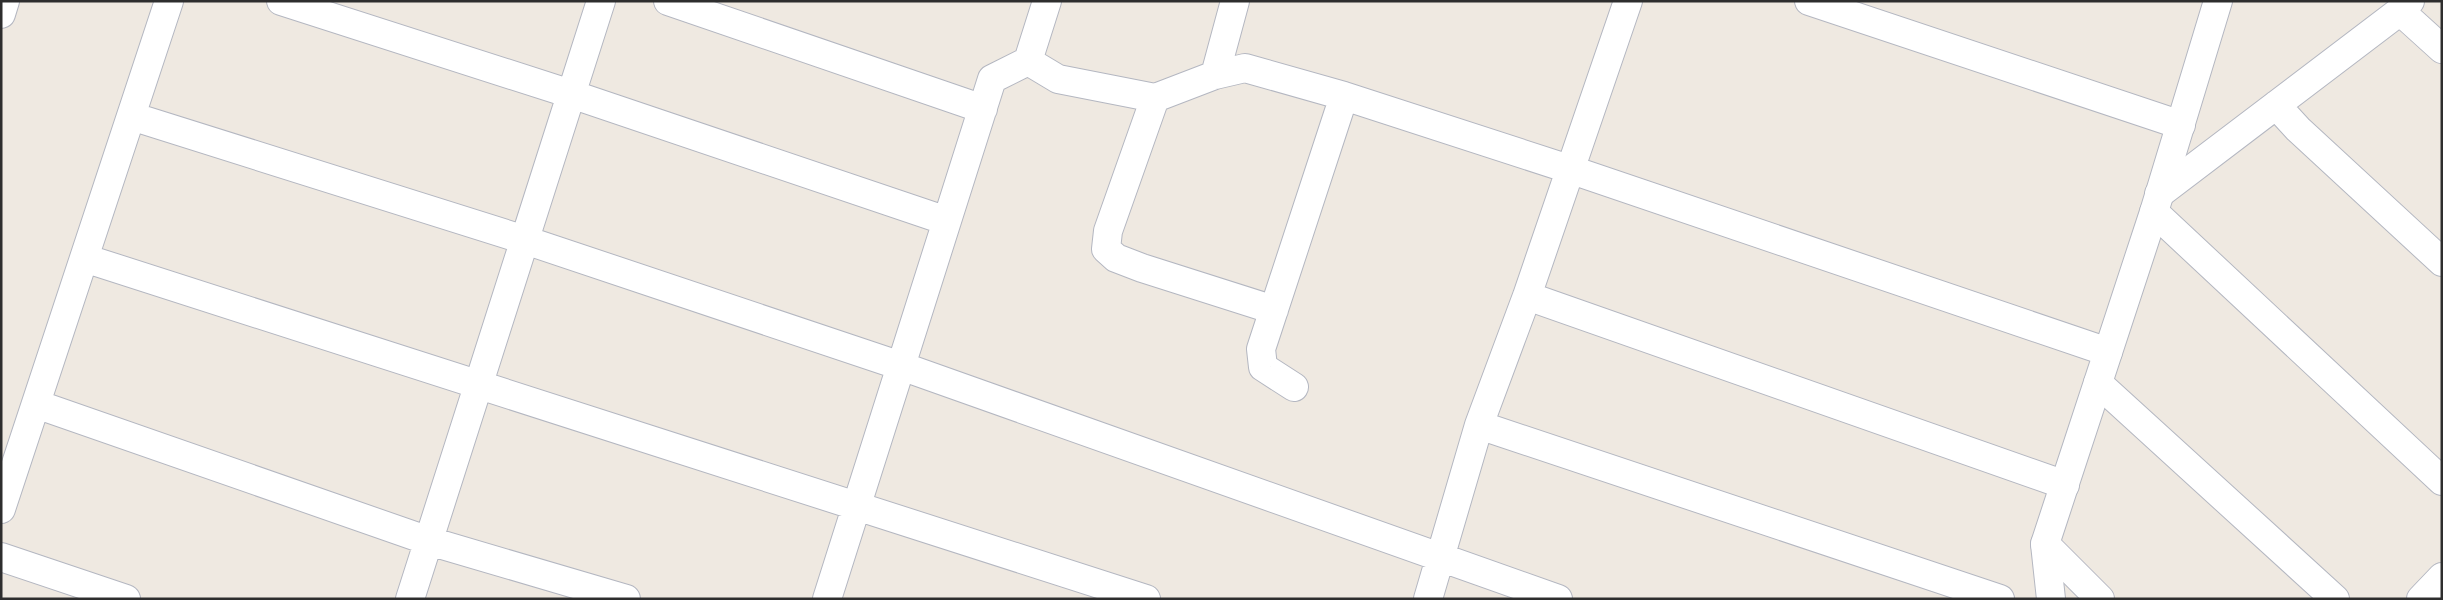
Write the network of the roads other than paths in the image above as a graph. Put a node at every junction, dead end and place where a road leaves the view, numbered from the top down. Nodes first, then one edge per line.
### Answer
1 (5, 1) edge
2 (169, 1) edge
3 (281, 1) edge
4 (601, 1) edge
5 (668, 1) edge
6 (1047, 1) edge
7 (1235, 1) edge
8 (1628, 1) edge
9 (1810, 1) edge
10 (2218, 1) edge
11 (2405, 6) edge
12 (1, 14) edge
13 (2442, 49) edge
14 (1028, 61) junction
15 (1215, 75) junction
16 (571, 94) junction
17 (1344, 96) junction
18 (1155, 98) junction
19 (2276, 105) junction
20 (983, 109) junction
21 (131, 116) junction
22 (2181, 125) junction
23 (1569, 169) junction
24 (2157, 203) junction
25 (947, 221) junction
26 (525, 240) junction
27 (84, 258) junction
28 (2442, 262) edge
29 (1527, 296) junction
30 (1274, 310) junction
31 (2108, 352) junction
32 (901, 366) junction
33 (2098, 383) junction
34 (478, 386) junction
35 (1294, 386) dead end
36 (36, 404) junction
37 (1479, 425) junction
38 (8, 468) edge
39 (2442, 480) edge
40 (2065, 485) junction
41 (857, 504) junction
42 (1, 509) edge
43 (429, 541) junction
44 (2045, 544) junction
45 (1, 557) edge
46 (1441, 559) junction
47 (2442, 577) edge
48 (126, 599) edge
49 (410, 599) edge
50 (626, 599) edge
51 (827, 599) edge
52 (1146, 599) edge
53 (1428, 599) edge
54 (1558, 599) edge
55 (2000, 599) edge
56 (2051, 599) edge
57 (2100, 599) edge
58 (2335, 599) edge
59 (2421, 599) edge

1 - 12 street
2 - 21 street
3 - 16 street
4 - 16 street
5 - 20 street
6 - 14 street
7 - 15 street
8 - 23 street
9 - 22 street
10 - 22 street
11 - 13 street
11 - 19 street
14 - 18 street
14 - 20 street
15 - 17 street
15 - 18 street
16 - 25 street
16 - 26 street
17 - 23 street
17 - 30 street
18 - 30 street
19 - 24 street
19 - 28 street
20 - 25 street
21 - 26 street
21 - 27 street
22 - 24 street
23 - 29 street
23 - 31 street
24 - 31 street
24 - 39 street
25 - 32 street
26 - 32 street
26 - 34 street
27 - 34 street
27 - 36 street
29 - 37 street
29 - 40 street
30 - 35 street
31 - 33 street
32 - 41 street
32 - 46 street
33 - 40 street
33 - 58 street
34 - 41 street
34 - 43 street
36 - 38 street
36 - 43 street
37 - 46 street
37 - 55 street
38 - 42 street
40 - 44 street
41 - 51 street
41 - 52 street
43 - 49 street
43 - 50 street
44 - 56 street
44 - 57 street
45 - 48 street
46 - 53 street
46 - 54 street
47 - 59 street

